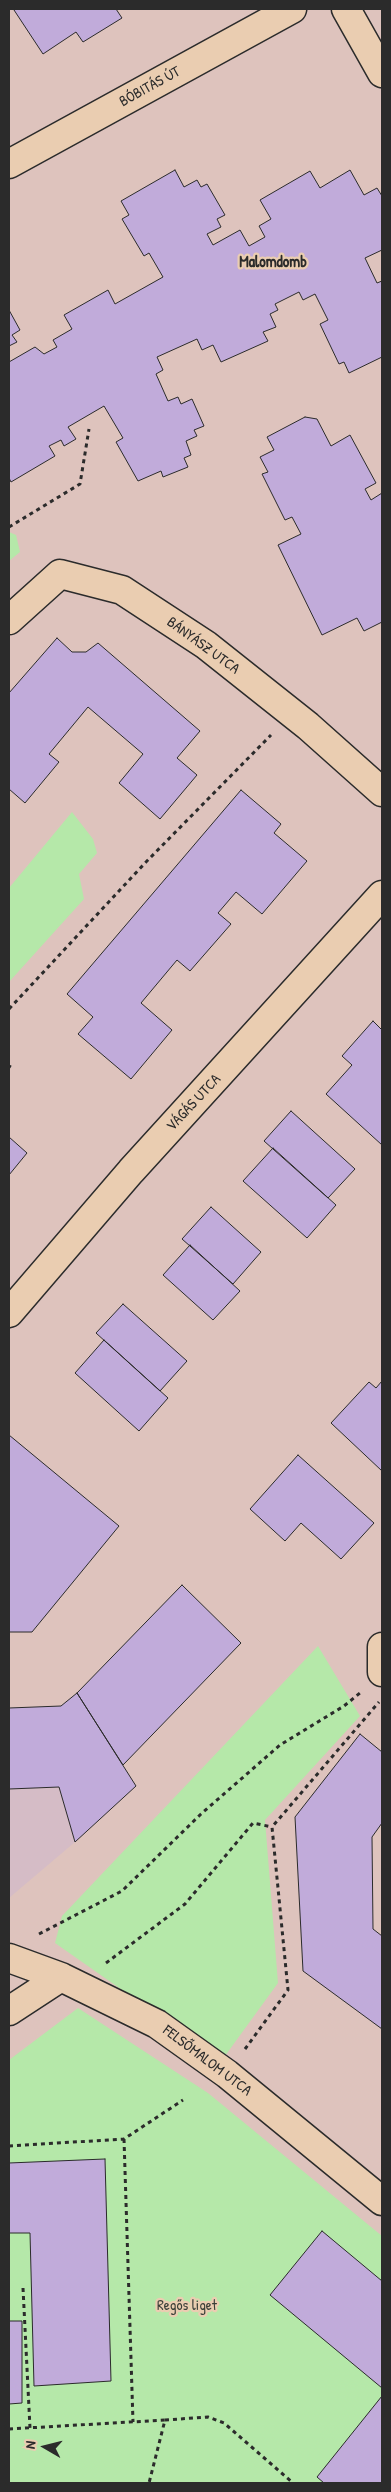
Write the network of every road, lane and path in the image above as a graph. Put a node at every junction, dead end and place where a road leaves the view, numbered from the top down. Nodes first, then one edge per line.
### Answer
1 (292, 9) edge
2 (346, 9) edge
3 (382, 73) edge
4 (9, 164) edge
5 (89, 429) dead end
6 (9, 527) edge
7 (9, 620) edge
8 (293, 714) junction
9 (382, 792) edge
10 (382, 895) edge
11 (9, 1009) edge
12 (9, 1313) edge
13 (382, 1647) edge
14 (375, 1680) edge
15 (382, 1698) edge
16 (272, 1827) junction
17 (39, 1934) dead end
18 (9, 1958) edge
19 (101, 1967) dead end
20 (61, 1977) junction
21 (9, 2011) edge
22 (227, 2074) junction
23 (183, 2100) dead end
24 (124, 2138) junction
25 (9, 2146) edge
26 (382, 2201) edge
27 (23, 2288) dead end
28 (165, 2420) junction
29 (133, 2422) junction
30 (30, 2428) junction
31 (9, 2429) edge
32 (149, 2483) edge
33 (293, 2483) edge

1 - 4 street, BÓBITÁS ÚT
2 - 3 street
5 - 6 path
7 - 8 street, BÁNYÁSZ UTCA
8 - 9 street, BÁNYÁSZ UTCA
8 - 11 path
10 - 12 street, VÁGÁS UTCA
13 - 14 street
14 - 17 path
15 - 16 path
16 - 19 path
16 - 22 path
18 - 20 street, FELSŐMALOM UTCA
20 - 21 street
20 - 22 street, FELSŐMALOM UTCA
22 - 26 street, FELSŐMALOM UTCA
23 - 24 path
24 - 25 path
24 - 29 path
27 - 30 path
28 - 29 path
28 - 32 path
28 - 33 path
29 - 30 path
30 - 31 path

